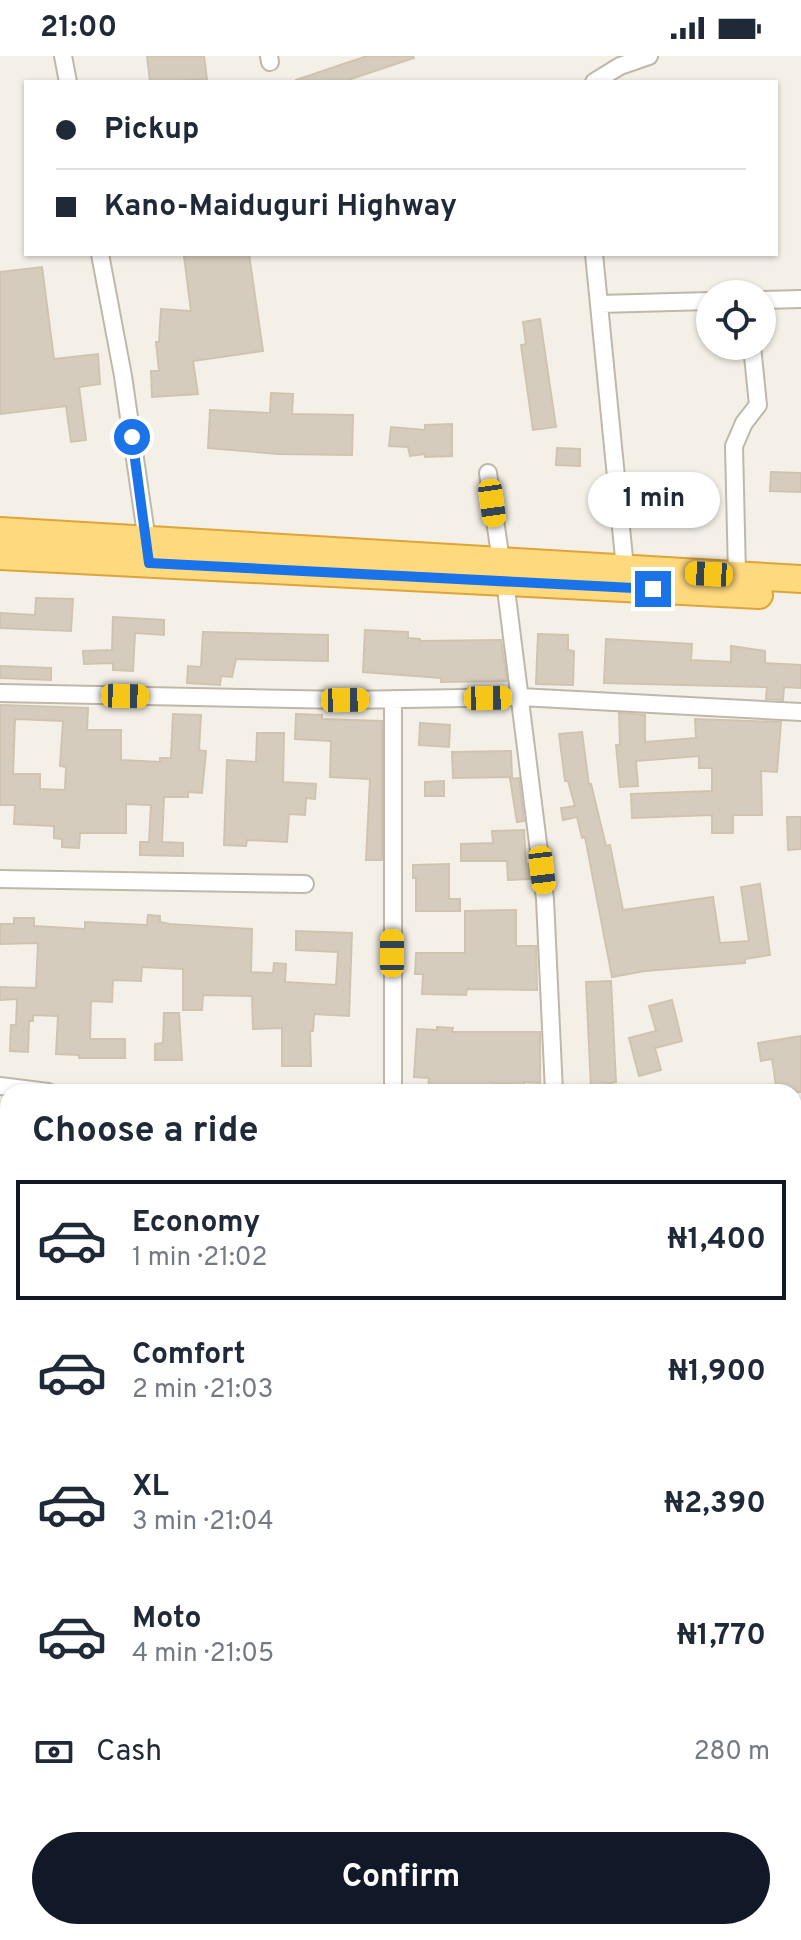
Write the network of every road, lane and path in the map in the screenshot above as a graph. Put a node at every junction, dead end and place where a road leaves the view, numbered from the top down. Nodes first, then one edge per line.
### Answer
1 (63, 56) edge
2 (649, 56) edge
3 (68, 80) edge
4 (597, 80) edge
5 (100, 256) edge
6 (594, 256) edge
7 (801, 299) edge
8 (776, 300) edge
9 (696, 301) edge
10 (599, 304) junction
11 (753, 360) edge
12 (488, 473) dead end
13 (0, 531) edge
14 (148, 552) junction
15 (0, 556) edge
16 (625, 568) junction
17 (503, 571) junction
18 (737, 575) junction
19 (801, 579) edge
20 (801, 597) edge
21 (0, 693) edge
22 (520, 697) junction
23 (393, 699) junction
24 (801, 712) edge
25 (0, 879) edge
26 (305, 884) dead end
27 (393, 1084) edge
28 (554, 1084) edge

1 - 3 street
2 - 4 street
5 - 14 street
6 - 10 street
7 - 8 street
9 - 10 street
10 - 16 street
11 - 18 street
12 - 17 street
13 - 14 highway
14 - 15 highway
14 - 17 highway
16 - 17 highway
16 - 18 highway
17 - 20 highway
17 - 22 street
18 - 19 highway
21 - 23 street
22 - 23 street
22 - 24 street
22 - 28 street
23 - 27 street
25 - 26 street

